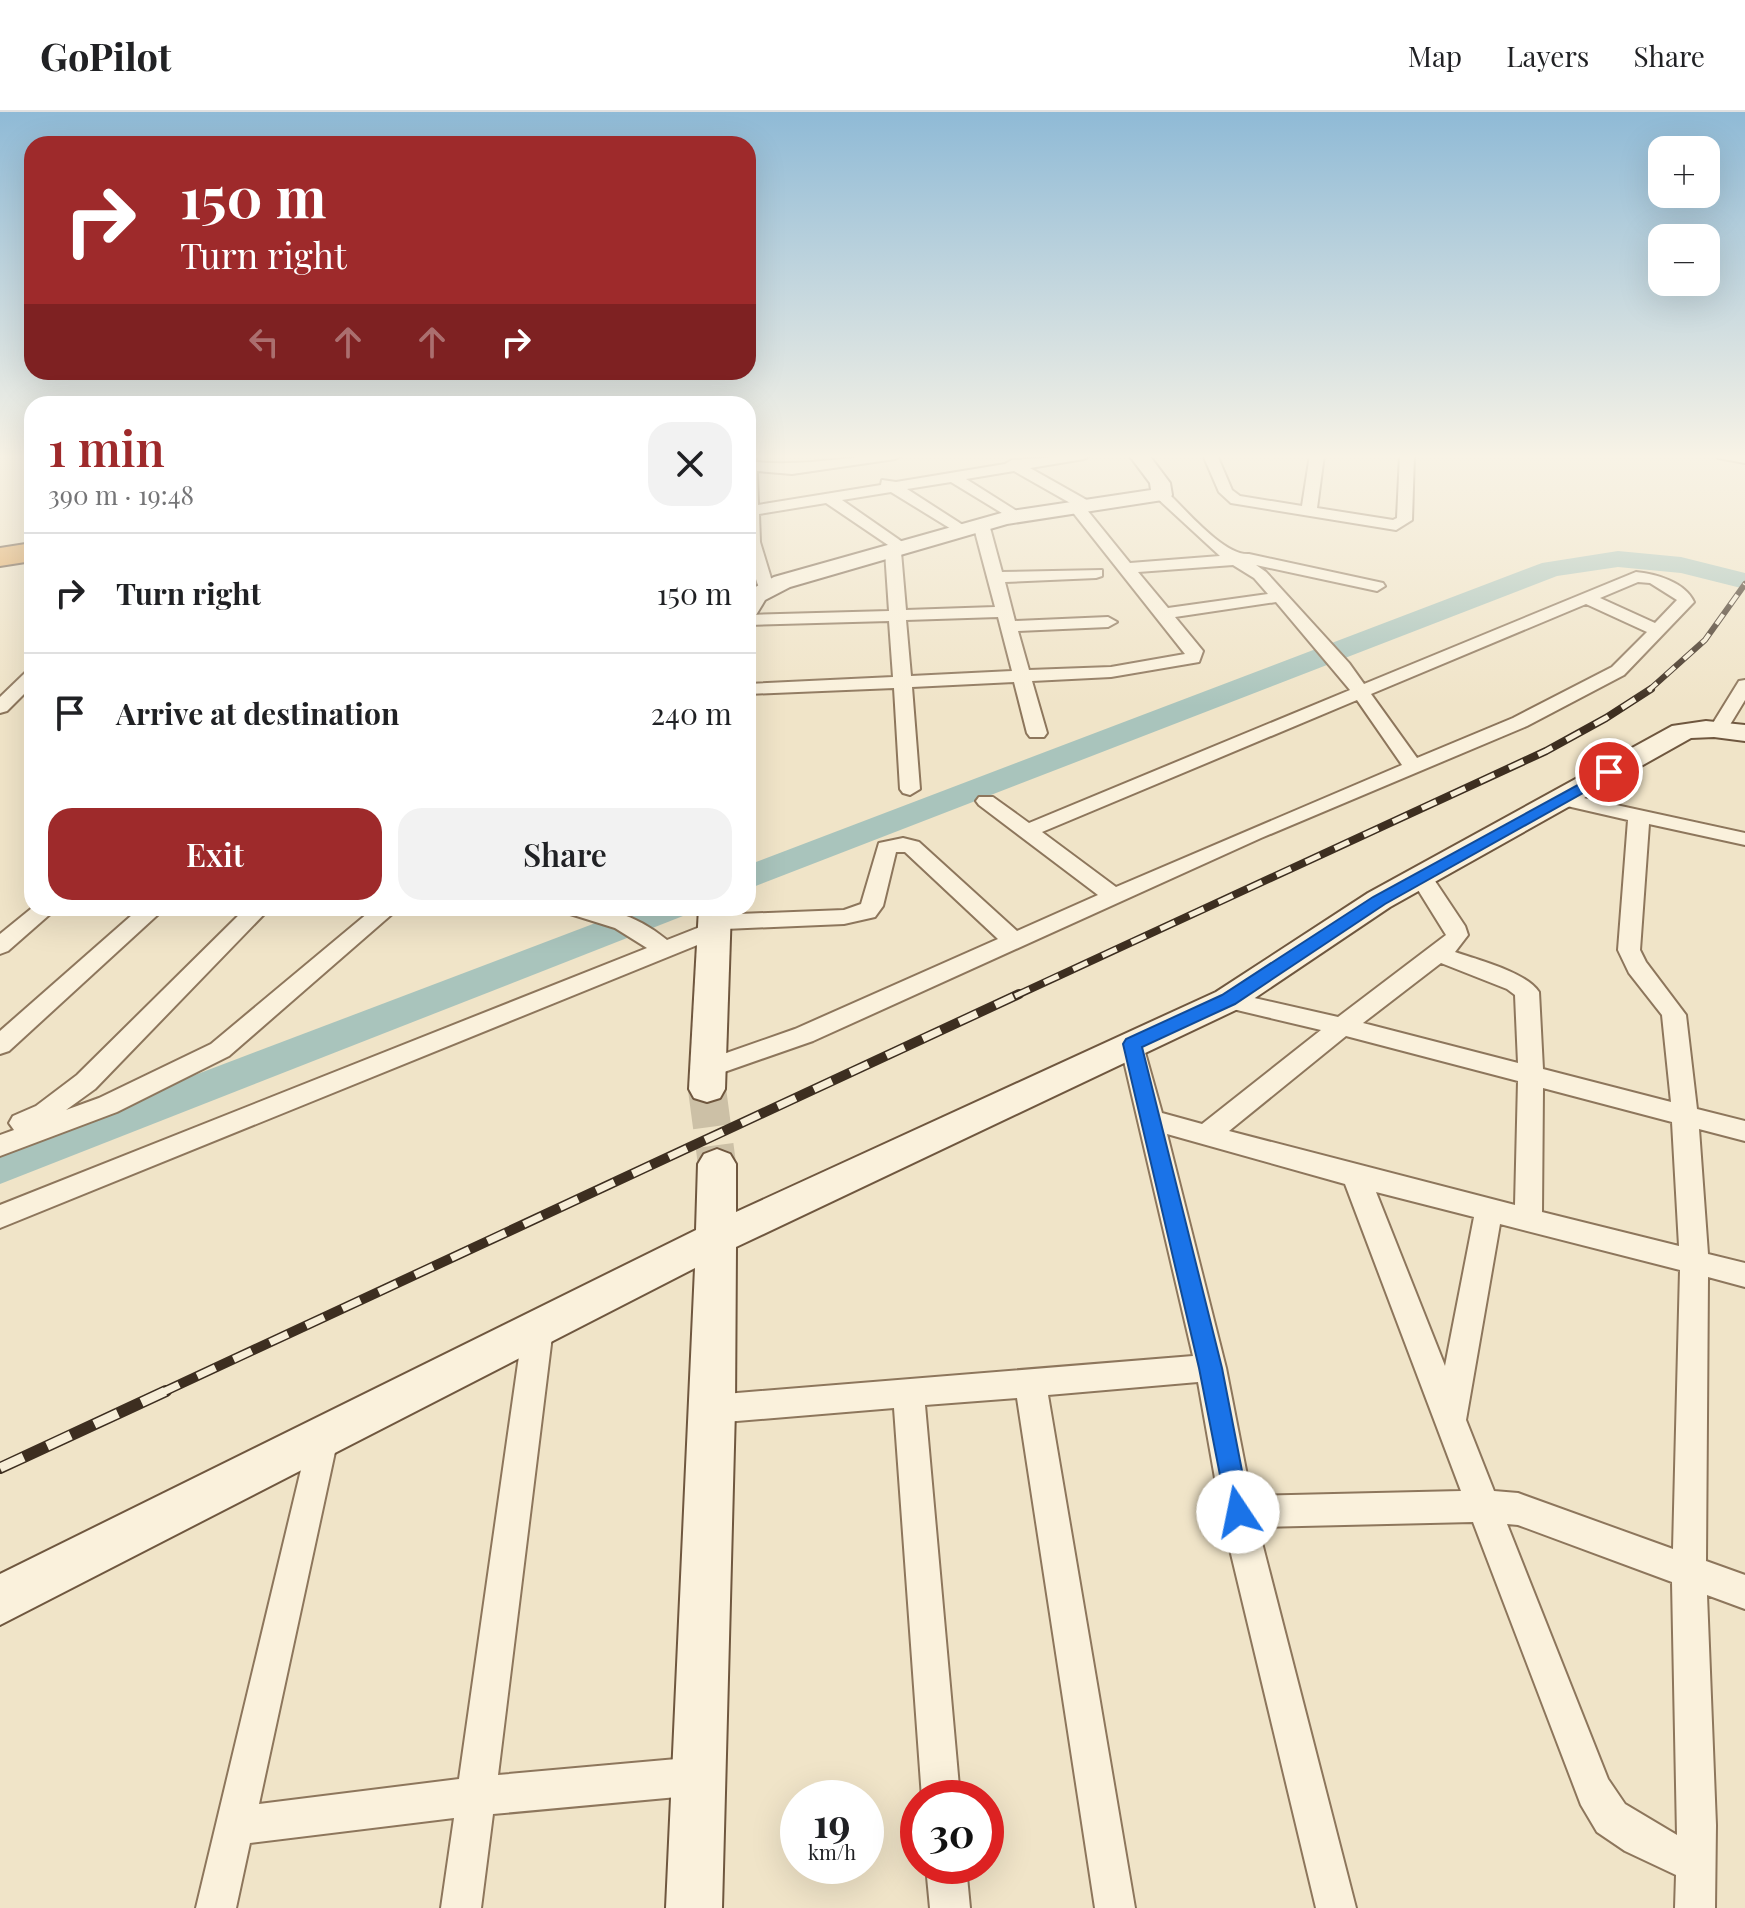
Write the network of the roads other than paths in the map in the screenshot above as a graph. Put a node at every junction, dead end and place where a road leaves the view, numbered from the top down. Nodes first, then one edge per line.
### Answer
1 (884, 539) edge
2 (932, 539) edge
3 (977, 539) edge
4 (1105, 539) edge
5 (1208, 539) edge
6 (24, 543) edge
7 (0, 547) edge
8 (898, 549) junction
9 (24, 553) edge
10 (756, 555) edge
11 (0, 557) edge
12 (1237, 559) junction
13 (1127, 568) junction
14 (1096, 573) dead end
15 (996, 577) junction
16 (1377, 586) dead end
17 (766, 588) junction
18 (756, 596) edge
19 (1279, 597) junction
20 (1584, 597) junction
21 (1163, 614) junction
22 (897, 616) junction
23 (1008, 619) junction
24 (756, 620) edge
25 (1108, 622) dead end
26 (1656, 630) junction
27 (1022, 678) junction
28 (24, 682) edge
29 (901, 683) junction
30 (1745, 685) edge
31 (756, 689) edge
32 (1361, 694) junction
33 (0, 707) edge
34 (1732, 730) edge
35 (1037, 733) dead end
36 (1413, 767) junction
37 (910, 789) dead end
38 (1561, 799) junction
39 (986, 801) dead end
40 (1639, 816) junction
41 (1027, 831) junction
42 (1745, 839) edge
43 (1421, 877) junction
44 (1114, 896) junction
45 (36, 916) edge
46 (145, 916) edge
47 (251, 916) edge
48 (378, 916) edge
49 (610, 916) edge
50 (714, 920) edge
51 (1013, 940) junction
52 (0, 946) edge
53 (664, 950) junction
54 (1438, 954) junction
55 (1228, 1000) junction
56 (1342, 1026) junction
57 (1132, 1044) junction
58 (0, 1045) edge
59 (1531, 1076) junction
60 (707, 1079) joint
61 (1685, 1116) junction
62 (1153, 1120) junction
63 (1745, 1131) edge
64 (0, 1132) edge
65 (1206, 1135) junction
66 (0, 1146) edge
67 (717, 1164) tunnel mouth
68 (1356, 1176) junction
69 (1489, 1210) junction
70 (0, 1217) edge
71 (1528, 1220) junction
72 (717, 1238) junction
73 (1694, 1262) junction
74 (1745, 1275) edge
75 (538, 1328) junction
76 (1211, 1368) junction
77 (1030, 1382) junction
78 (908, 1393) junction
79 (713, 1409) junction
80 (1450, 1423) junction
81 (322, 1438) junction
82 (1482, 1506) junction
83 (1238, 1512) junction
84 (1689, 1571) junction
85 (1745, 1592) edge
86 (0, 1600) edge
87 (699, 1776) junction
88 (940, 1780) edge
89 (476, 1796) junction
90 (233, 1826) junction
91 (1696, 1864) junction
92 (948, 1884) edge
93 (216, 1908) edge
94 (461, 1908) edge
95 (694, 1908) edge
96 (950, 1908) edge
97 (1115, 1908) edge
98 (1336, 1908) edge
99 (1695, 1908) edge

1 - 8 street
2 - 8 street
3 - 15 street
4 - 13 street
5 - 12 street
6 - 7 highway
8 - 17 street
8 - 22 street
9 - 11 highway
10 - 17 street
12 - 13 street
12 - 16 street
12 - 19 street
13 - 21 street
14 - 15 street
15 - 23 street
17 - 18 street
19 - 21 street
19 - 32 street
20 - 26 street
20 - 26 street
20 - 32 street
21 - 27 street
22 - 23 street
22 - 24 street
22 - 29 street
23 - 25 street
23 - 27 street
26 - 36 street
27 - 29 street
27 - 35 street
28 - 33 street
29 - 31 street
29 - 37 street
30 - 34 street
32 - 36 street
32 - 41 street
34 - 38 street
36 - 44 street
38 - 40 street
38 - 43 street
39 - 41 street
40 - 42 street
40 - 61 street
41 - 44 street
43 - 54 street
43 - 55 street
44 - 51 street
45 - 52 street
46 - 58 street
47 - 64 street
48 - 66 street
49 - 53 street
50 - 51 street
50 - 53 street
50 - 60 street
51 - 60 street
53 - 70 street
54 - 56 street
54 - 59 street
55 - 56 street
55 - 57 street
56 - 59 street
56 - 65 street
57 - 62 street
57 - 72 street
59 - 61 street
59 - 71 street
61 - 63 street
61 - 73 street
62 - 65 street
62 - 76 street
65 - 68 street
67 - 72 street
68 - 69 street
68 - 80 street
69 - 71 street
69 - 80 street
71 - 73 street
72 - 75 street
72 - 79 street
73 - 74 street
73 - 84 street
75 - 81 street
75 - 89 street
76 - 77 street
76 - 83 street
77 - 78 street
77 - 97 street
78 - 79 street
78 - 88 street
79 - 87 street
80 - 82 street
81 - 86 street
81 - 90 street
82 - 83 street
82 - 84 street
82 - 91 street
83 - 98 street
84 - 85 street
84 - 91 street
87 - 89 street
87 - 95 street
89 - 90 street
89 - 94 street
90 - 93 street
91 - 99 street
92 - 96 street

